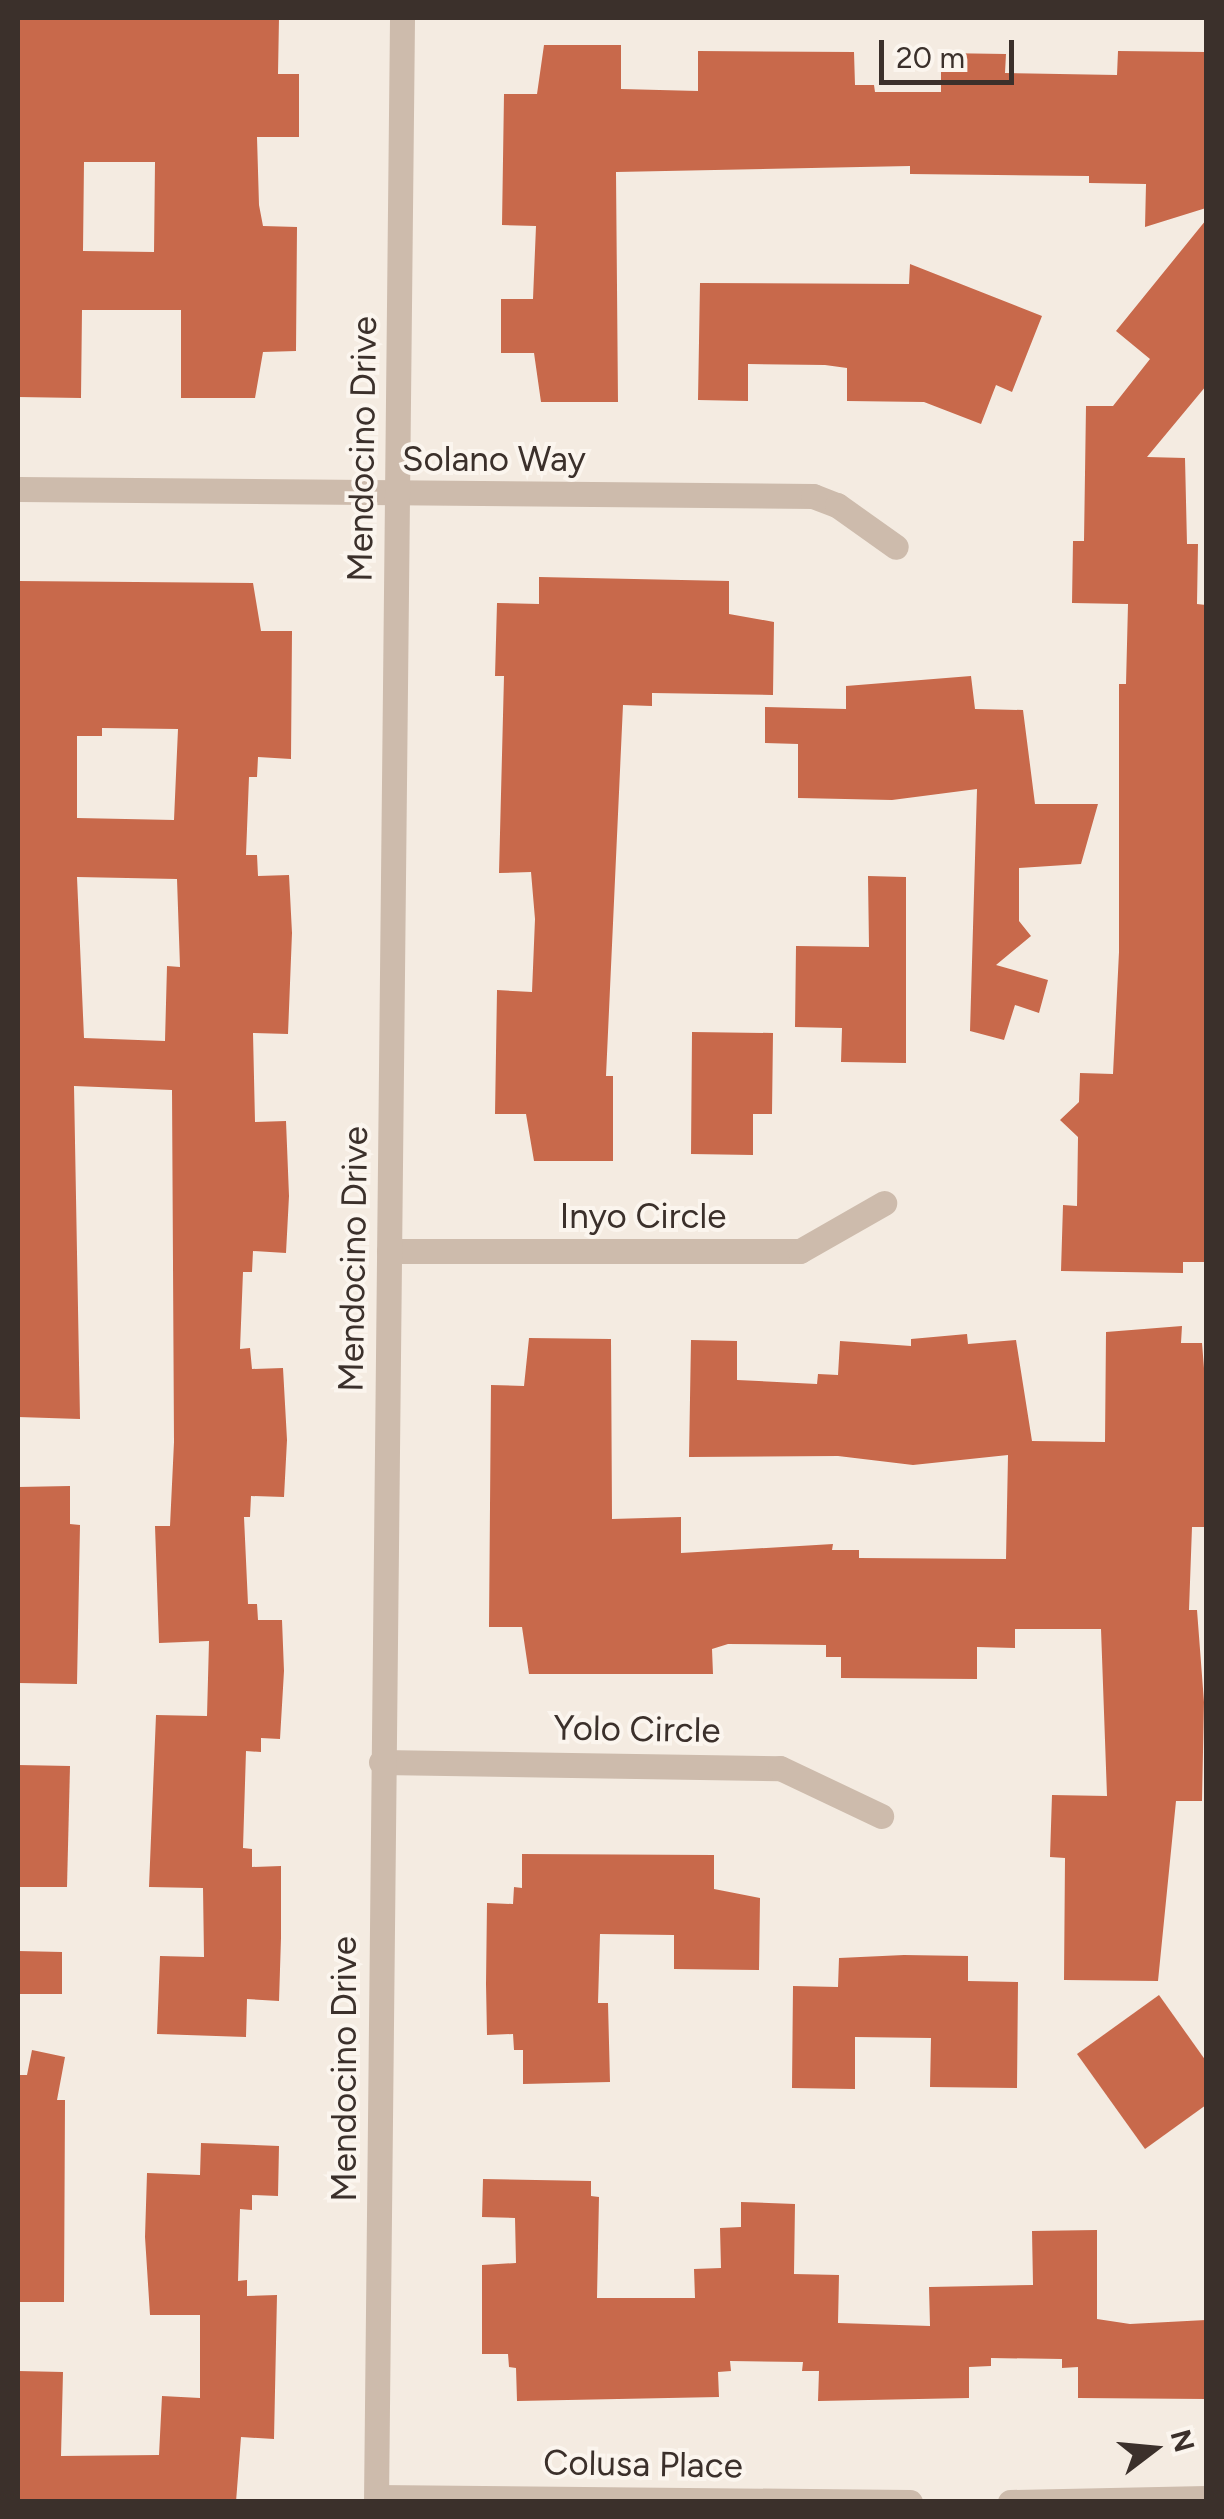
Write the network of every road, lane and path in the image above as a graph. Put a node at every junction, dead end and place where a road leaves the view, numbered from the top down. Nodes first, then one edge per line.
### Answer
1 (402, 18) edge
2 (18, 489) edge
3 (396, 493) junction
4 (896, 547) dead end
5 (884, 1203) dead end
6 (389, 1251) junction
7 (381, 1762) junction
8 (881, 1816) dead end
9 (1206, 2498) edge
10 (376, 2499) edge
11 (910, 2502) edge
12 (1010, 2502) edge

1 - 3 street, Mendocino Drive
2 - 3 street, Solano Way
3 - 4 street, Solano Way
3 - 6 street, Mendocino Drive
5 - 6 street, Inyo Circle
6 - 7 street, Mendocino Drive
7 - 8 street, Yolo Circle
7 - 10 street, Mendocino Drive
9 - 12 street
10 - 11 street, Colusa Place

